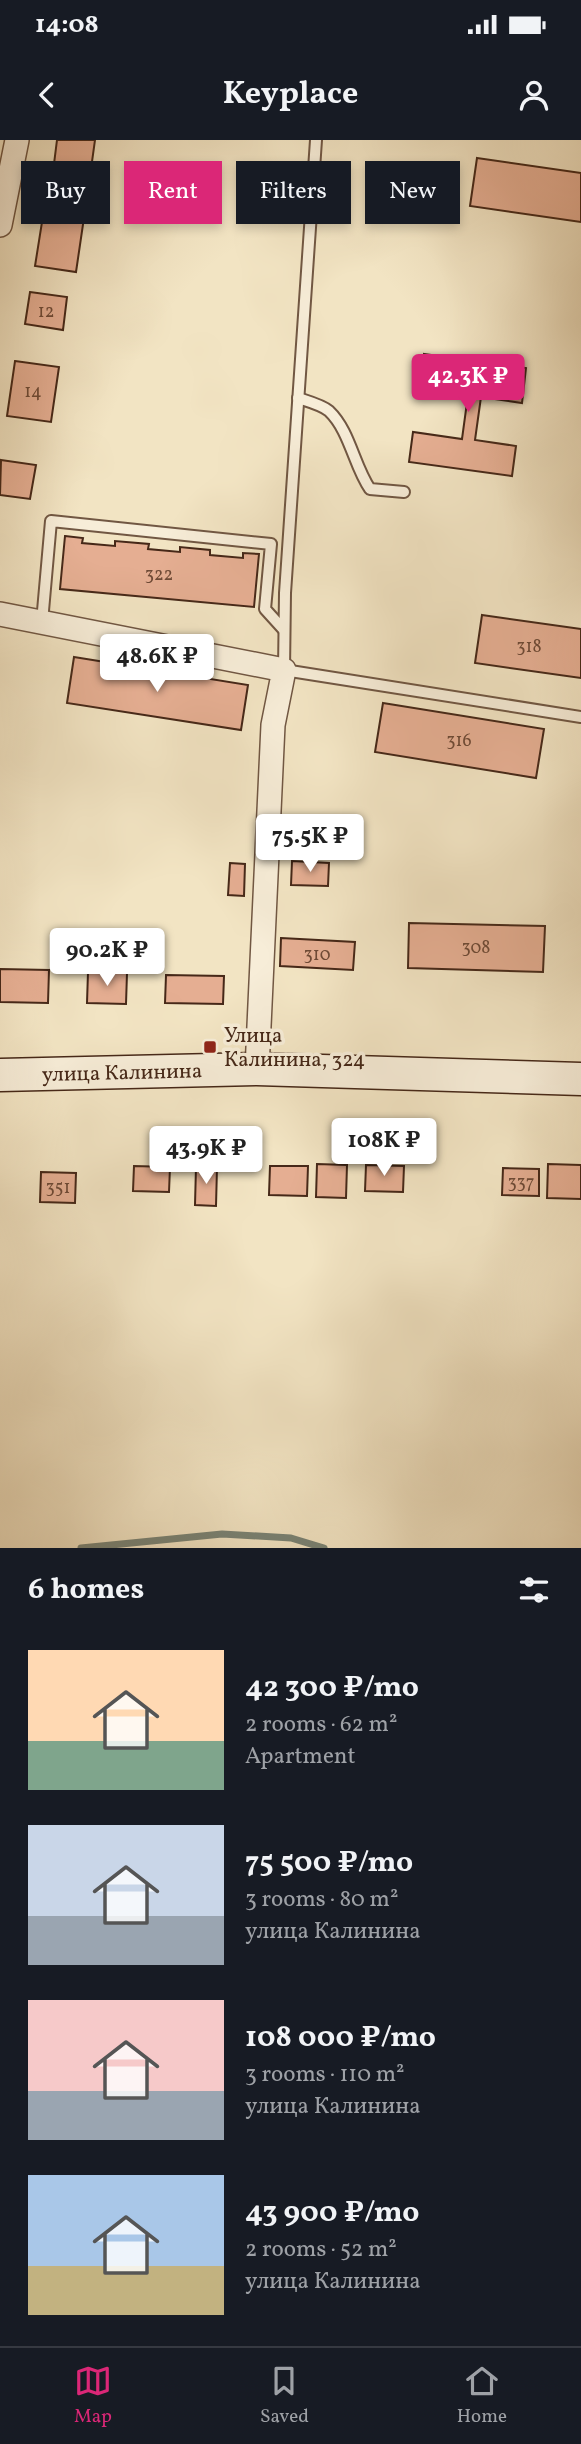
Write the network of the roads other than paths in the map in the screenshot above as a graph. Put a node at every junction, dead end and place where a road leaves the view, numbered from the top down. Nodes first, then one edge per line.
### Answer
1 (17, 140) edge
2 (316, 140) edge
3 (0, 225) edge
4 (298, 398) junction
5 (404, 492) dead end
6 (0, 614) edge
7 (42, 622) junction
8 (284, 630) junction
9 (284, 670) junction
10 (581, 717) edge
11 (257, 1069) junction
12 (0, 1074) edge
13 (581, 1079) edge

1 - 3 street
2 - 4 lane
4 - 5 lane
4 - 8 lane
6 - 7 street
7 - 8 lane
7 - 9 street
8 - 9 lane
9 - 10 lane
9 - 11 street
11 - 12 street, улица Калинина
11 - 13 street, улица Калинина

